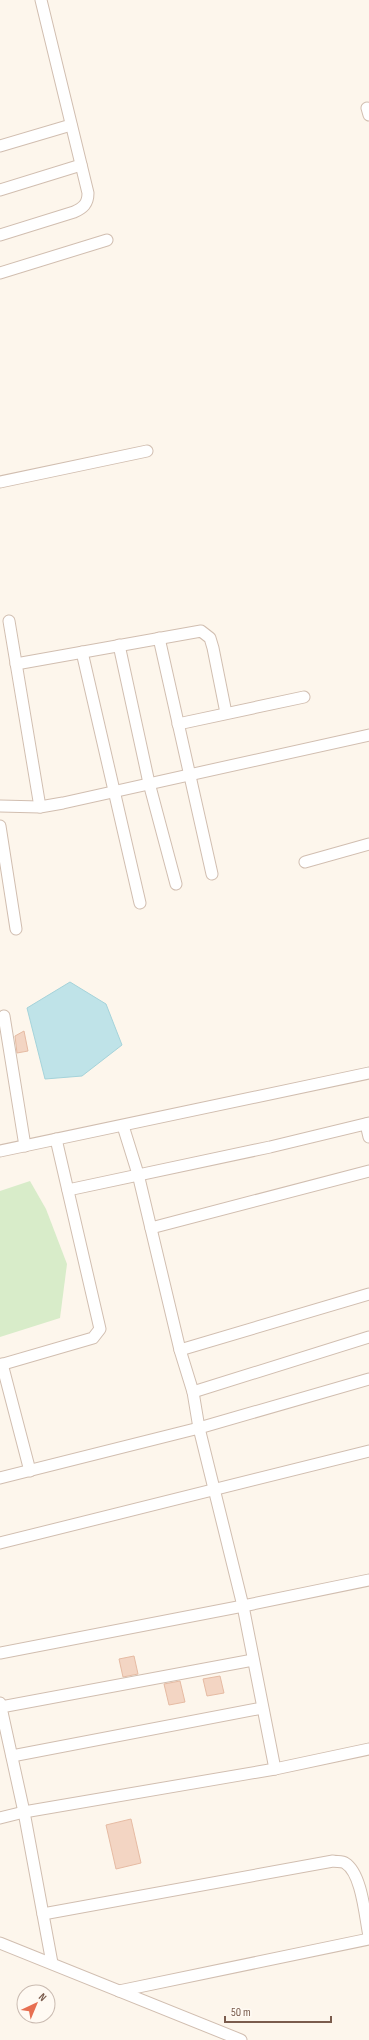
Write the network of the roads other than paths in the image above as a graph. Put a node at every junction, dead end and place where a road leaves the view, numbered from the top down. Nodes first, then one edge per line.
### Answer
1 (41, 0) edge
2 (71, 125) junction
3 (0, 146) edge
4 (81, 165) junction
5 (0, 190) edge
6 (0, 235) edge
7 (107, 240) dead end
8 (0, 273) edge
9 (147, 451) dead end
10 (0, 482) edge
11 (9, 621) dead end
12 (159, 638) junction
13 (118, 645) junction
14 (82, 652) junction
15 (16, 664) junction
16 (304, 697) dead end
17 (226, 713) junction
18 (178, 724) junction
19 (369, 735) edge
20 (190, 774) junction
21 (150, 783) junction
22 (113, 791) junction
23 (0, 806) edge
24 (40, 807) junction
25 (0, 826) edge
26 (369, 844) edge
27 (305, 862) dead end
28 (212, 874) dead end
29 (176, 884) dead end
30 (140, 903) dead end
31 (16, 928) dead end
32 (4, 1016) dead end
33 (369, 1073) edge
34 (368, 1123) edge
35 (123, 1126) junction
36 (369, 1137) edge
37 (56, 1139) junction
38 (25, 1146) junction
39 (0, 1151) edge
40 (369, 1171) edge
41 (138, 1174) junction
42 (68, 1190) junction
43 (151, 1228) junction
44 (369, 1294) edge
45 (369, 1337) edge
46 (180, 1350) junction
47 (1, 1365) edge
48 (369, 1379) edge
49 (193, 1392) junction
50 (199, 1428) junction
51 (369, 1451) edge
52 (30, 1471) junction
53 (0, 1478) edge
54 (215, 1490) junction
55 (0, 1543) edge
56 (369, 1580) edge
57 (243, 1606) junction
58 (0, 1652) edge
59 (253, 1660) junction
60 (0, 1705) edge
61 (262, 1708) junction
62 (369, 1749) edge
63 (12, 1756) junction
64 (275, 1769) junction
65 (24, 1812) junction
66 (0, 1818) edge
67 (43, 1914) junction
68 (369, 1936) edge
69 (369, 1939) edge
70 (0, 1944) edge
71 (52, 1963) junction
72 (119, 1991) junction
73 (241, 2040) edge

1 - 2 street
2 - 3 street
2 - 4 street
4 - 5 street
4 - 6 street
7 - 8 street
9 - 10 street
11 - 15 street
12 - 13 street
12 - 17 street
12 - 18 street
13 - 14 street
13 - 21 street
14 - 15 street
14 - 22 street
15 - 24 street
16 - 17 street
17 - 18 street
18 - 20 street
19 - 20 street
20 - 21 street
20 - 28 street
21 - 22 street
21 - 29 street
22 - 24 street
22 - 30 street
23 - 24 street
25 - 31 street
26 - 27 street
32 - 38 street
33 - 35 street
34 - 36 street
34 - 41 street
35 - 37 street
35 - 41 street
37 - 38 street
37 - 42 street
38 - 39 street
40 - 43 street
41 - 42 street
41 - 43 street
42 - 47 street
43 - 46 street
44 - 46 street
45 - 49 street
46 - 49 street
47 - 52 street
48 - 50 street
49 - 50 street
50 - 52 street
50 - 54 street
51 - 54 street
52 - 53 street
54 - 55 street
54 - 57 street
56 - 57 street
57 - 58 street
57 - 59 street
59 - 60 street
59 - 61 street
60 - 63 street
61 - 63 street
61 - 64 street
62 - 64 street
63 - 65 street
64 - 65 street
65 - 66 street
65 - 67 street
67 - 68 street
67 - 71 street
69 - 72 street
70 - 71 street
71 - 72 street
72 - 73 street

